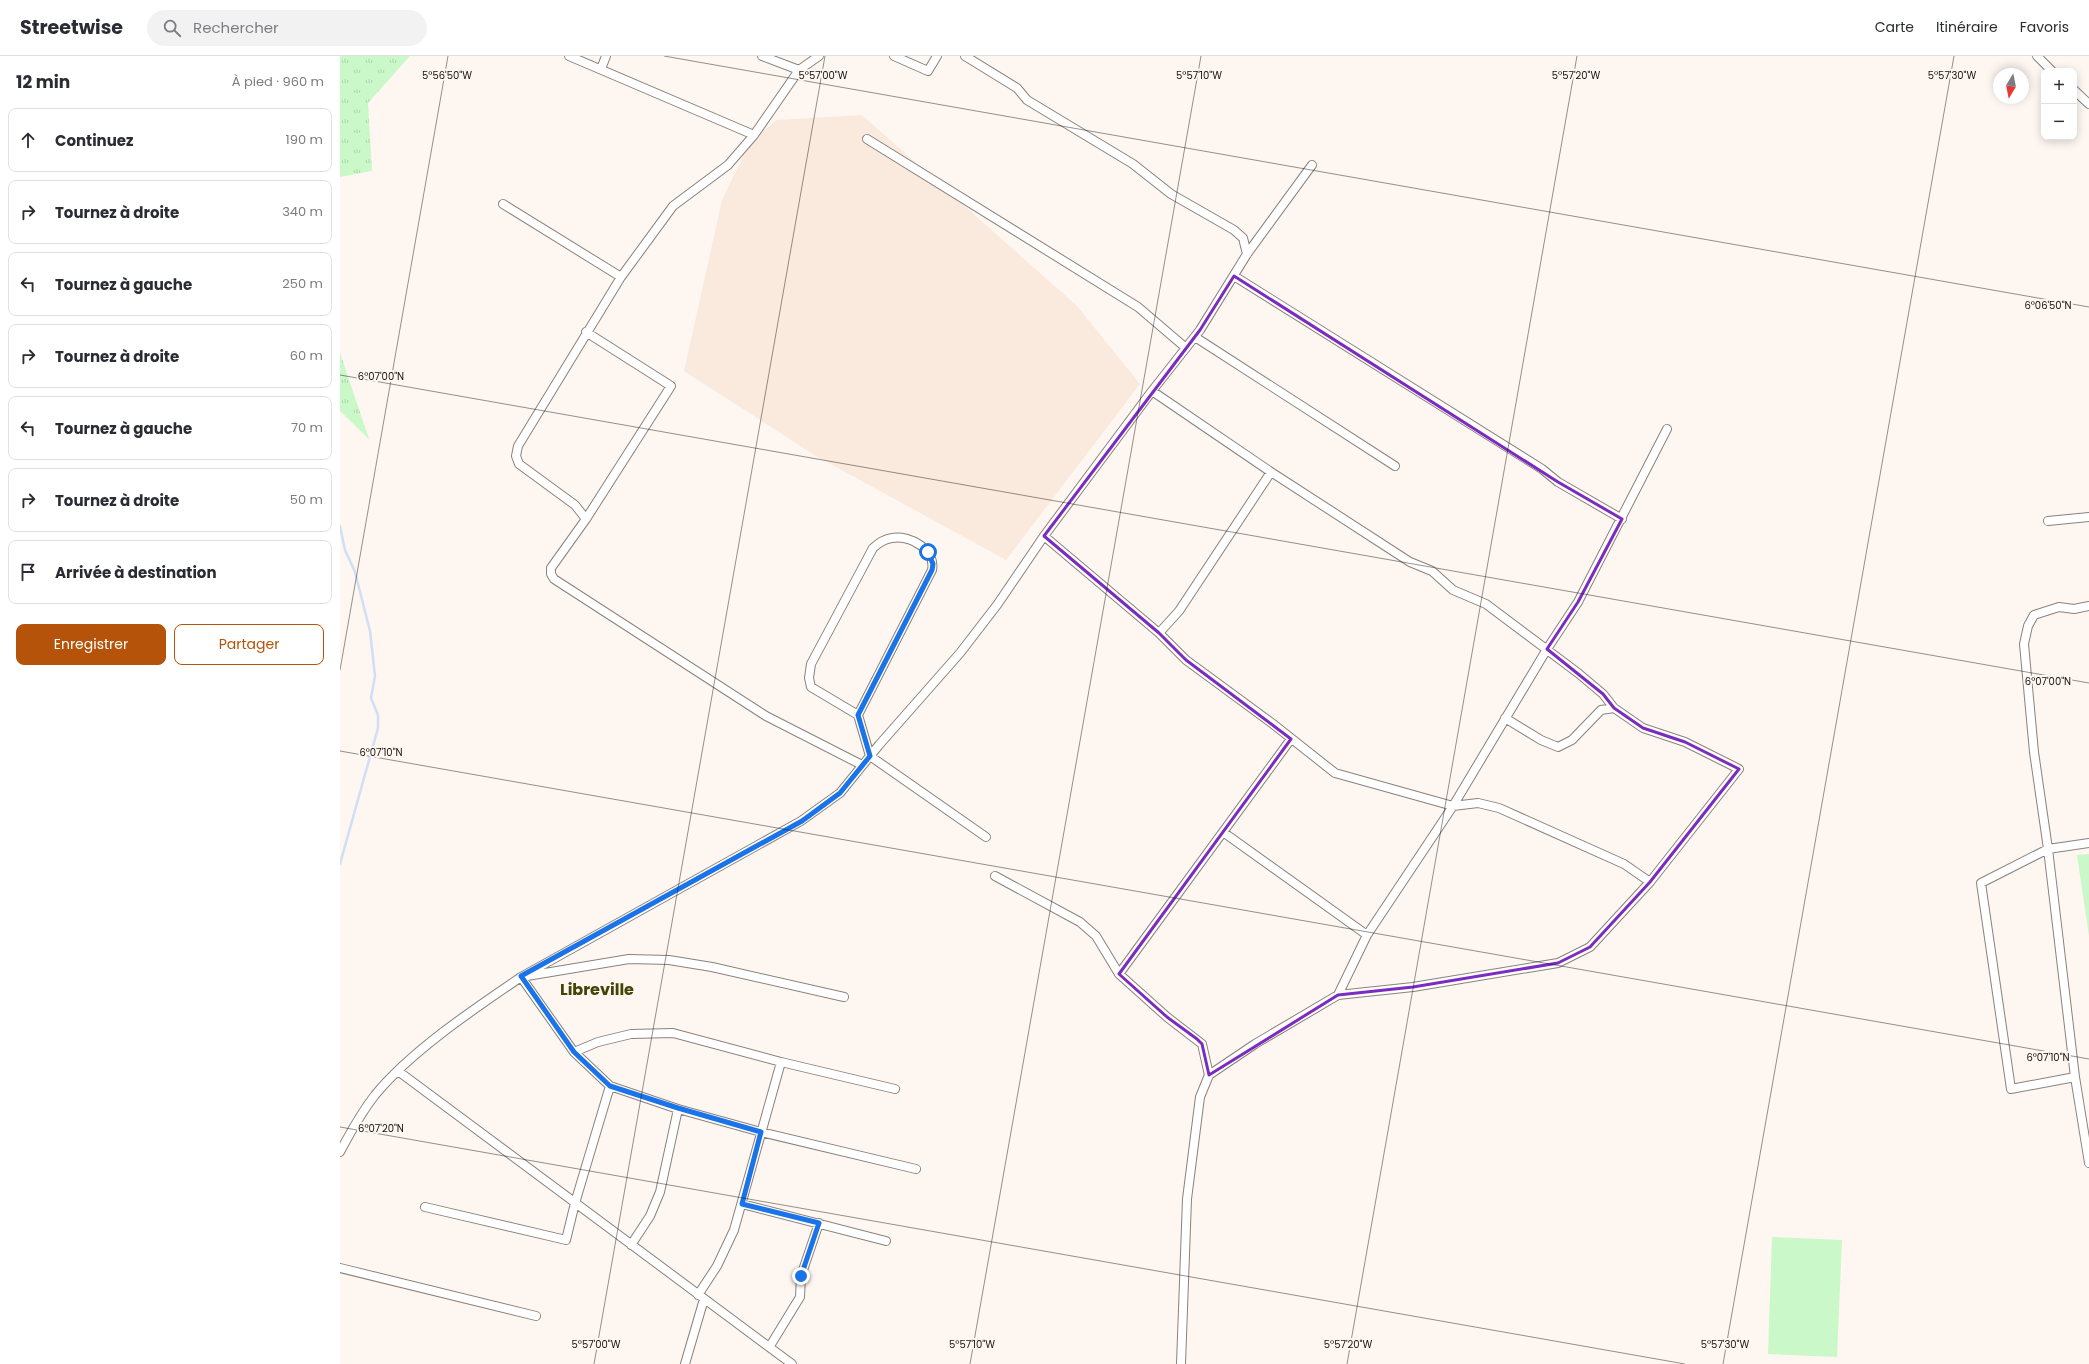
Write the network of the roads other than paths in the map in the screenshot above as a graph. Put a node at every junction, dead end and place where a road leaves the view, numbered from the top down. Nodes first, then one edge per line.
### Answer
1 (569, 56) edge
2 (606, 56) edge
3 (762, 56) edge
4 (819, 56) edge
5 (894, 56) edge
6 (937, 56) edge
7 (965, 56) edge
8 (2037, 56) edge
9 (2049, 68) edge
10 (601, 69) junction
11 (799, 70) junction
12 (2077, 93) edge
13 (2089, 104) edge
14 (754, 135) junction
15 (867, 139) dead end
16 (1312, 165) dead end
17 (503, 204) dead end
18 (1246, 254) junction
19 (1234, 276) junction
20 (621, 277) junction
21 (586, 332) junction
22 (1195, 337) junction
23 (1186, 348) junction
24 (1152, 391) junction
25 (1667, 429) dead end
26 (1394, 466) dead end
27 (1271, 472) junction
28 (2089, 517) edge
29 (586, 519) junction
30 (1622, 519) junction
31 (2048, 521) dead end
32 (1044, 536) junction
33 (2089, 606) edge
34 (1159, 633) junction
35 (1547, 649) junction
36 (1614, 708) junction
37 (858, 715) junction
38 (1505, 718) junction
39 (1291, 739) junction
40 (870, 756) junction
41 (862, 765) junction
42 (1453, 806) junction
43 (1223, 832) junction
44 (986, 837) dead end
45 (2089, 843) edge
46 (2048, 849) junction
47 (995, 876) dead end
48 (1650, 882) junction
49 (1367, 935) junction
50 (1119, 974) junction
51 (521, 976) junction
52 (1338, 995) junction
53 (844, 997) dead end
54 (574, 1052) junction
55 (781, 1062) junction
56 (398, 1071) junction
57 (1209, 1074) junction
58 (2075, 1077) junction
59 (610, 1086) junction
60 (895, 1089) dead end
61 (678, 1108) junction
62 (761, 1132) junction
63 (340, 1152) edge
64 (2089, 1163) edge
65 (916, 1169) dead end
66 (575, 1203) junction
67 (742, 1204) junction
68 (425, 1207) dead end
69 (819, 1223) junction
70 (886, 1241) dead end
71 (631, 1245) junction
72 (340, 1268) edge
73 (701, 1297) junction
74 (536, 1316) dead end
75 (770, 1346) junction
76 (685, 1364) edge
77 (792, 1364) edge
78 (1181, 1364) edge

1 - 10 street
2 - 10 street
3 - 11 street
4 - 11 street
5 - 6 street
7 - 18 street
8 - 9 street
10 - 14 street
11 - 14 street
12 - 13 street
14 - 20 street
15 - 23 street
16 - 18 street
17 - 20 street
18 - 19 street
19 - 22 street
19 - 30 street
20 - 21 street
21 - 29 street
21 - 29 street
22 - 23 street
22 - 26 street
23 - 24 street
24 - 27 street
24 - 32 street
25 - 30 street
27 - 34 street
27 - 35 street
28 - 31 street
29 - 41 street
30 - 35 street
32 - 34 street
32 - 40 street
33 - 46 street
34 - 39 street
35 - 36 street
35 - 38 street
36 - 38 street
36 - 48 street
37 - 37 street
37 - 40 street
38 - 42 street
39 - 42 street
39 - 43 street
40 - 41 street
40 - 44 street
41 - 51 street
42 - 48 street
42 - 49 street
43 - 49 street
43 - 50 street
45 - 46 street
46 - 58 street
46 - 58 street
47 - 50 street
48 - 52 street
49 - 52 street
50 - 57 street
51 - 53 street
51 - 54 street
51 - 56 street
52 - 57 street
54 - 55 street
54 - 59 street
55 - 60 street
55 - 62 street
56 - 63 street
56 - 66 street
57 - 78 street
58 - 64 street
59 - 61 street
59 - 66 street
61 - 62 street
61 - 71 street
62 - 65 street
62 - 67 street
66 - 68 street
66 - 71 street
67 - 69 street
67 - 73 street
69 - 70 street
69 - 75 street
71 - 73 street
72 - 74 street
73 - 75 street
73 - 76 street
75 - 77 street

